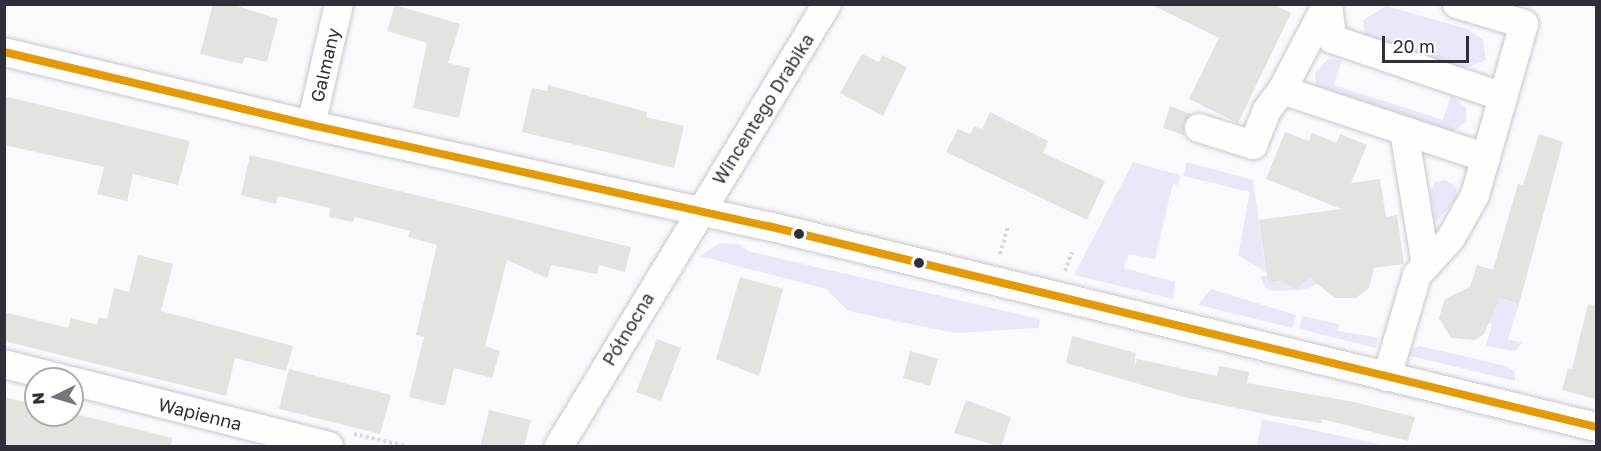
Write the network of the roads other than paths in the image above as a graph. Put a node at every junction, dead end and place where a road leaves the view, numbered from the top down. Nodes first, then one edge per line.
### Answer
1 (339, 4) edge
2 (827, 4) edge
3 (1327, 4) edge
4 (1457, 4) edge
5 (1532, 14) edge
6 (4, 52) edge
7 (1281, 90) junction
8 (1503, 97) junction
9 (311, 125) junction
10 (1199, 128) dead end
11 (1404, 131) junction
12 (1486, 158) junction
13 (698, 212) junction
14 (1426, 265) junction
15 (4, 364) edge
16 (24, 369) edge
17 (1387, 377) junction
18 (84, 384) edge
19 (1596, 427) edge
20 (329, 447) edge
21 (559, 447) edge

1 - 9 street, Galmany
2 - 13 street, Wincentego Drabika
3 - 7 street
3 - 8 street
4 - 5 street
5 - 8 street
6 - 9 street
7 - 10 street
7 - 11 street
8 - 12 street
9 - 13 street
11 - 12 street
11 - 14 street
12 - 14 street
13 - 17 street
13 - 21 street, Północna
14 - 17 street
15 - 16 street
17 - 19 street
18 - 20 street, Wapienna

